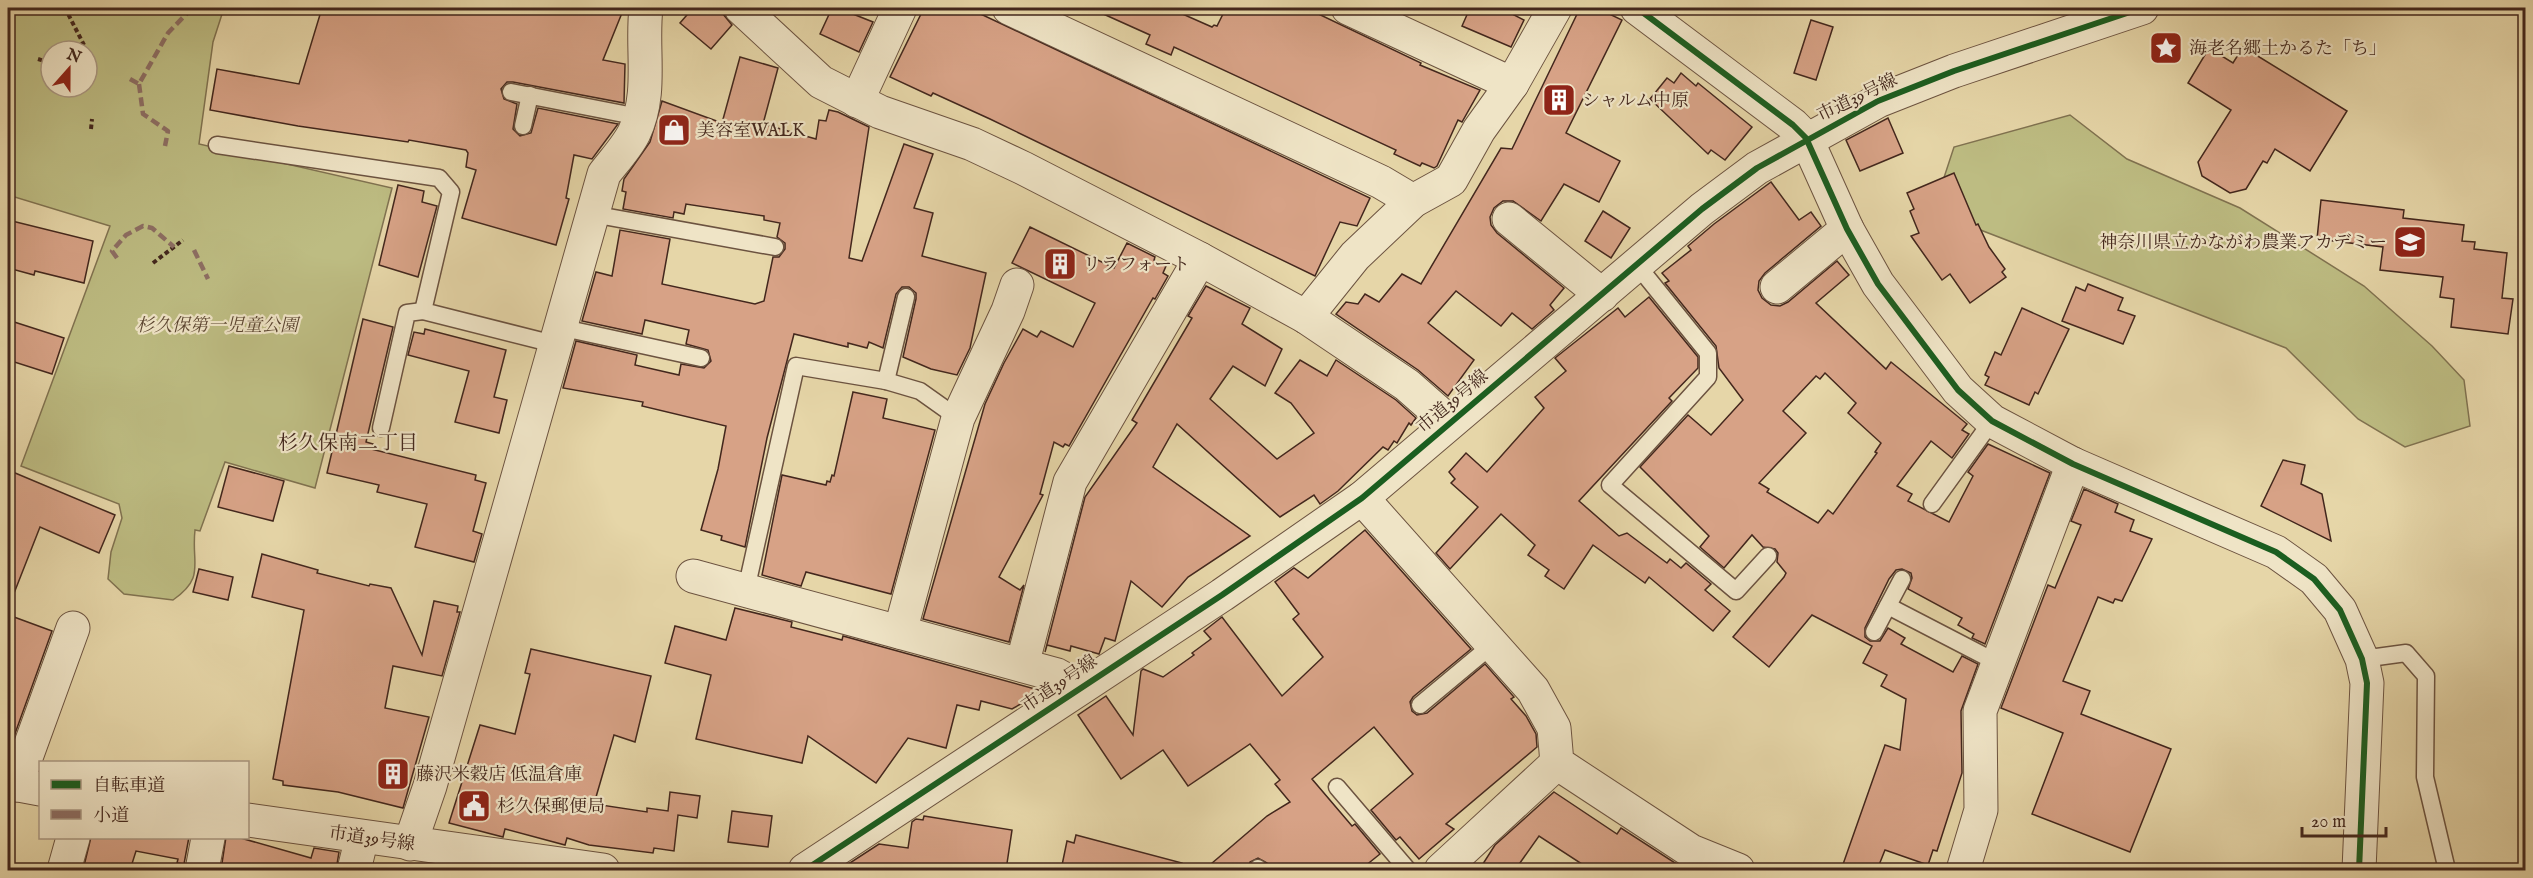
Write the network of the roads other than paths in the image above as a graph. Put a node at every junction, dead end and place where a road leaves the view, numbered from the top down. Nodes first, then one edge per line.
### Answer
1 (646, 8) edge
2 (741, 8) edge
3 (900, 8) edge
4 (1009, 8) edge
5 (1348, 8) edge
6 (1556, 8) edge
7 (1637, 8) edge
8 (2142, 8) edge
9 (1512, 84) junction
10 (511, 92) dead end
11 (530, 95) junction
12 (856, 101) junction
13 (639, 117) junction
14 (523, 126) dead end
15 (1806, 138) junction
16 (217, 145) dead end
17 (1413, 201) junction
18 (592, 214) junction
19 (1509, 219) dead end
20 (1847, 229) junction
21 (775, 247) dead end
22 (1200, 259) junction
23 (1637, 265) junction
24 (1017, 285) dead end
25 (1778, 287) dead end
26 (1602, 295) junction
27 (906, 297) dead end
28 (423, 311) junction
29 (1306, 317) junction
30 (556, 335) junction
31 (700, 358) dead end
32 (886, 381) junction
33 (958, 418) junction
34 (1992, 422) junction
35 (1449, 423) junction
36 (381, 428) dead end
37 (2073, 464) junction
38 (1362, 498) junction
39 (1932, 504) dead end
40 (1768, 556) dead end
41 (693, 576) dead end
42 (1902, 579) dead end
43 (746, 590) junction
44 (1888, 606) junction
45 (73, 628) dead end
46 (1874, 632) dead end
47 (900, 633) junction
48 (1492, 645) junction
49 (2362, 659) junction
50 (1998, 663) junction
51 (1022, 665) junction
52 (1079, 687) junction
53 (1420, 705) dead end
54 (1557, 763) junction
55 (21, 786) edge
56 (1337, 787) dead end
57 (249, 820) edge
58 (362, 837) junction
59 (72, 839) edge
60 (208, 839) edge
61 (410, 844) junction
62 (525, 865) edge
63 (64, 870) edge
64 (202, 870) edge
65 (354, 870) edge
66 (603, 870) edge
67 (804, 870) edge
68 (1408, 870) edge
69 (1441, 870) edge
70 (1737, 870) edge
71 (1963, 870) edge
72 (2359, 870) edge
73 (2447, 870) edge

1 - 13 street
2 - 12 street
3 - 12 street
4 - 17 street
5 - 9 street
6 - 9 street
7 - 15 street
8 - 15 street, 市道39号線
9 - 17 street
10 - 11 lane
11 - 13 lane
11 - 14 lane
12 - 22 street
13 - 18 street
15 - 20 street
15 - 23 street, 市道39号線
16 - 28 lane
17 - 29 street
18 - 21 lane
18 - 30 street
19 - 26 street
20 - 25 street
20 - 34 street
22 - 29 street
22 - 51 street
23 - 26 street, 市道39号線
23 - 40 lane
24 - 33 street
26 - 35 street, 市道39号線
27 - 32 lane
28 - 30 lane
28 - 36 lane
29 - 35 street
30 - 31 lane
30 - 61 street
32 - 33 lane
32 - 43 lane
33 - 47 street
34 - 37 street
34 - 39 lane
35 - 38 street, 市道39号線
37 - 49 street
37 - 50 street
38 - 48 street
38 - 52 street, 市道39号線
41 - 43 street
42 - 44 lane
43 - 47 street
44 - 46 lane
44 - 50 lane
45 - 55 street
47 - 51 street
48 - 53 lane
48 - 54 street
49 - 72 street
49 - 73 lane
50 - 71 street
51 - 52 street
52 - 67 street, 市道39号線
54 - 69 street
54 - 70 street
56 - 68 lane
57 - 58 street, 市道39号線
58 - 61 street, 市道39号線
58 - 65 street
59 - 63 street
60 - 64 street
61 - 62 street, 市道39号線
62 - 66 street, 市道39号線

